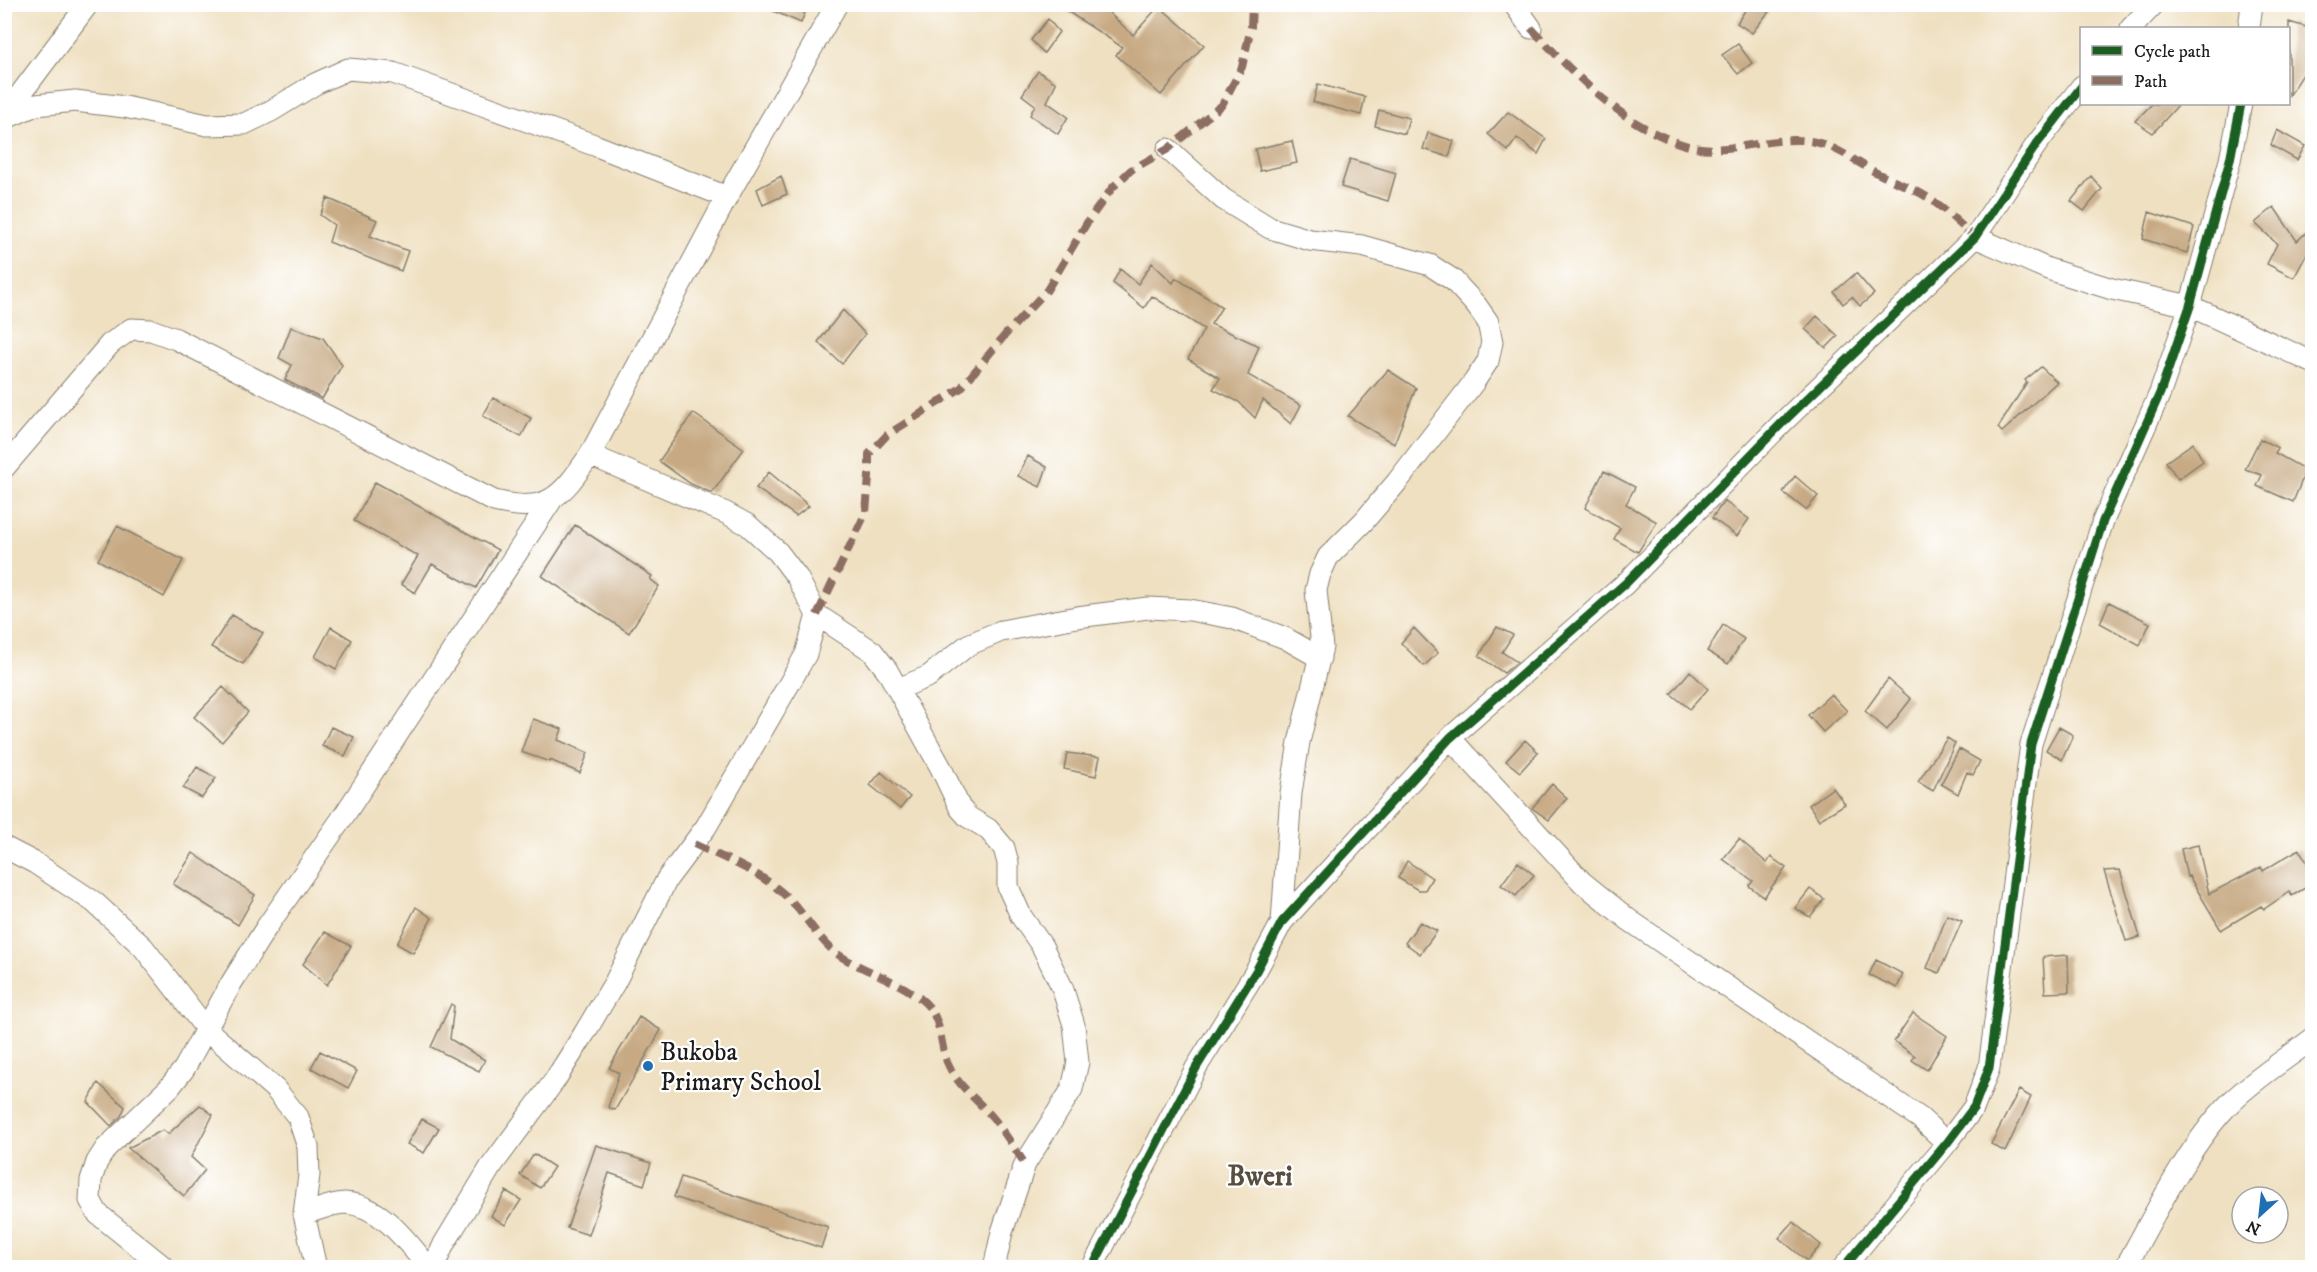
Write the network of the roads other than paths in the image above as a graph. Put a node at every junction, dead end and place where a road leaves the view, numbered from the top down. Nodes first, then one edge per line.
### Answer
1 (837, 4) edge
2 (1514, 4) edge
3 (2154, 4) edge
4 (2252, 4) edge
5 (85, 6) edge
6 (2133, 27) edge
7 (2250, 27) edge
8 (1531, 28) dead end
9 (2080, 89) edge
10 (2241, 105) edge
11 (4, 117) edge
12 (1168, 149) dead end
13 (727, 197) junction
14 (1975, 237) junction
15 (2190, 306) junction
16 (2313, 362) edge
17 (590, 455) junction
18 (4, 468) edge
19 (551, 501) junction
20 (817, 615) junction
21 (1320, 658) junction
22 (898, 689) junction
23 (1450, 738) junction
24 (4, 847) edge
25 (1282, 922) junction
26 (207, 1030) junction
27 (2313, 1039) edge
28 (1947, 1143) junction
29 (304, 1214) junction
30 (165, 1268) edge
31 (316, 1268) edge
32 (431, 1268) edge
33 (994, 1268) edge
34 (1092, 1268) edge
35 (1842, 1268) edge
36 (2125, 1268) edge

1 - 13 street
2 - 8 street
3 - 6 street
4 - 7 street
5 - 11 street
9 - 14 street
10 - 15 street
11 - 13 street
12 - 21 street
13 - 17 street
14 - 15 street
14 - 23 street
15 - 16 street
15 - 28 street
17 - 19 street
17 - 20 street
18 - 19 street
19 - 26 street
20 - 22 street
20 - 32 street
21 - 22 street
21 - 25 street
22 - 33 street
23 - 25 street
23 - 28 street
24 - 26 street
25 - 34 street
26 - 29 street
26 - 30 street
27 - 36 street
28 - 35 street
29 - 31 street
29 - 32 street

